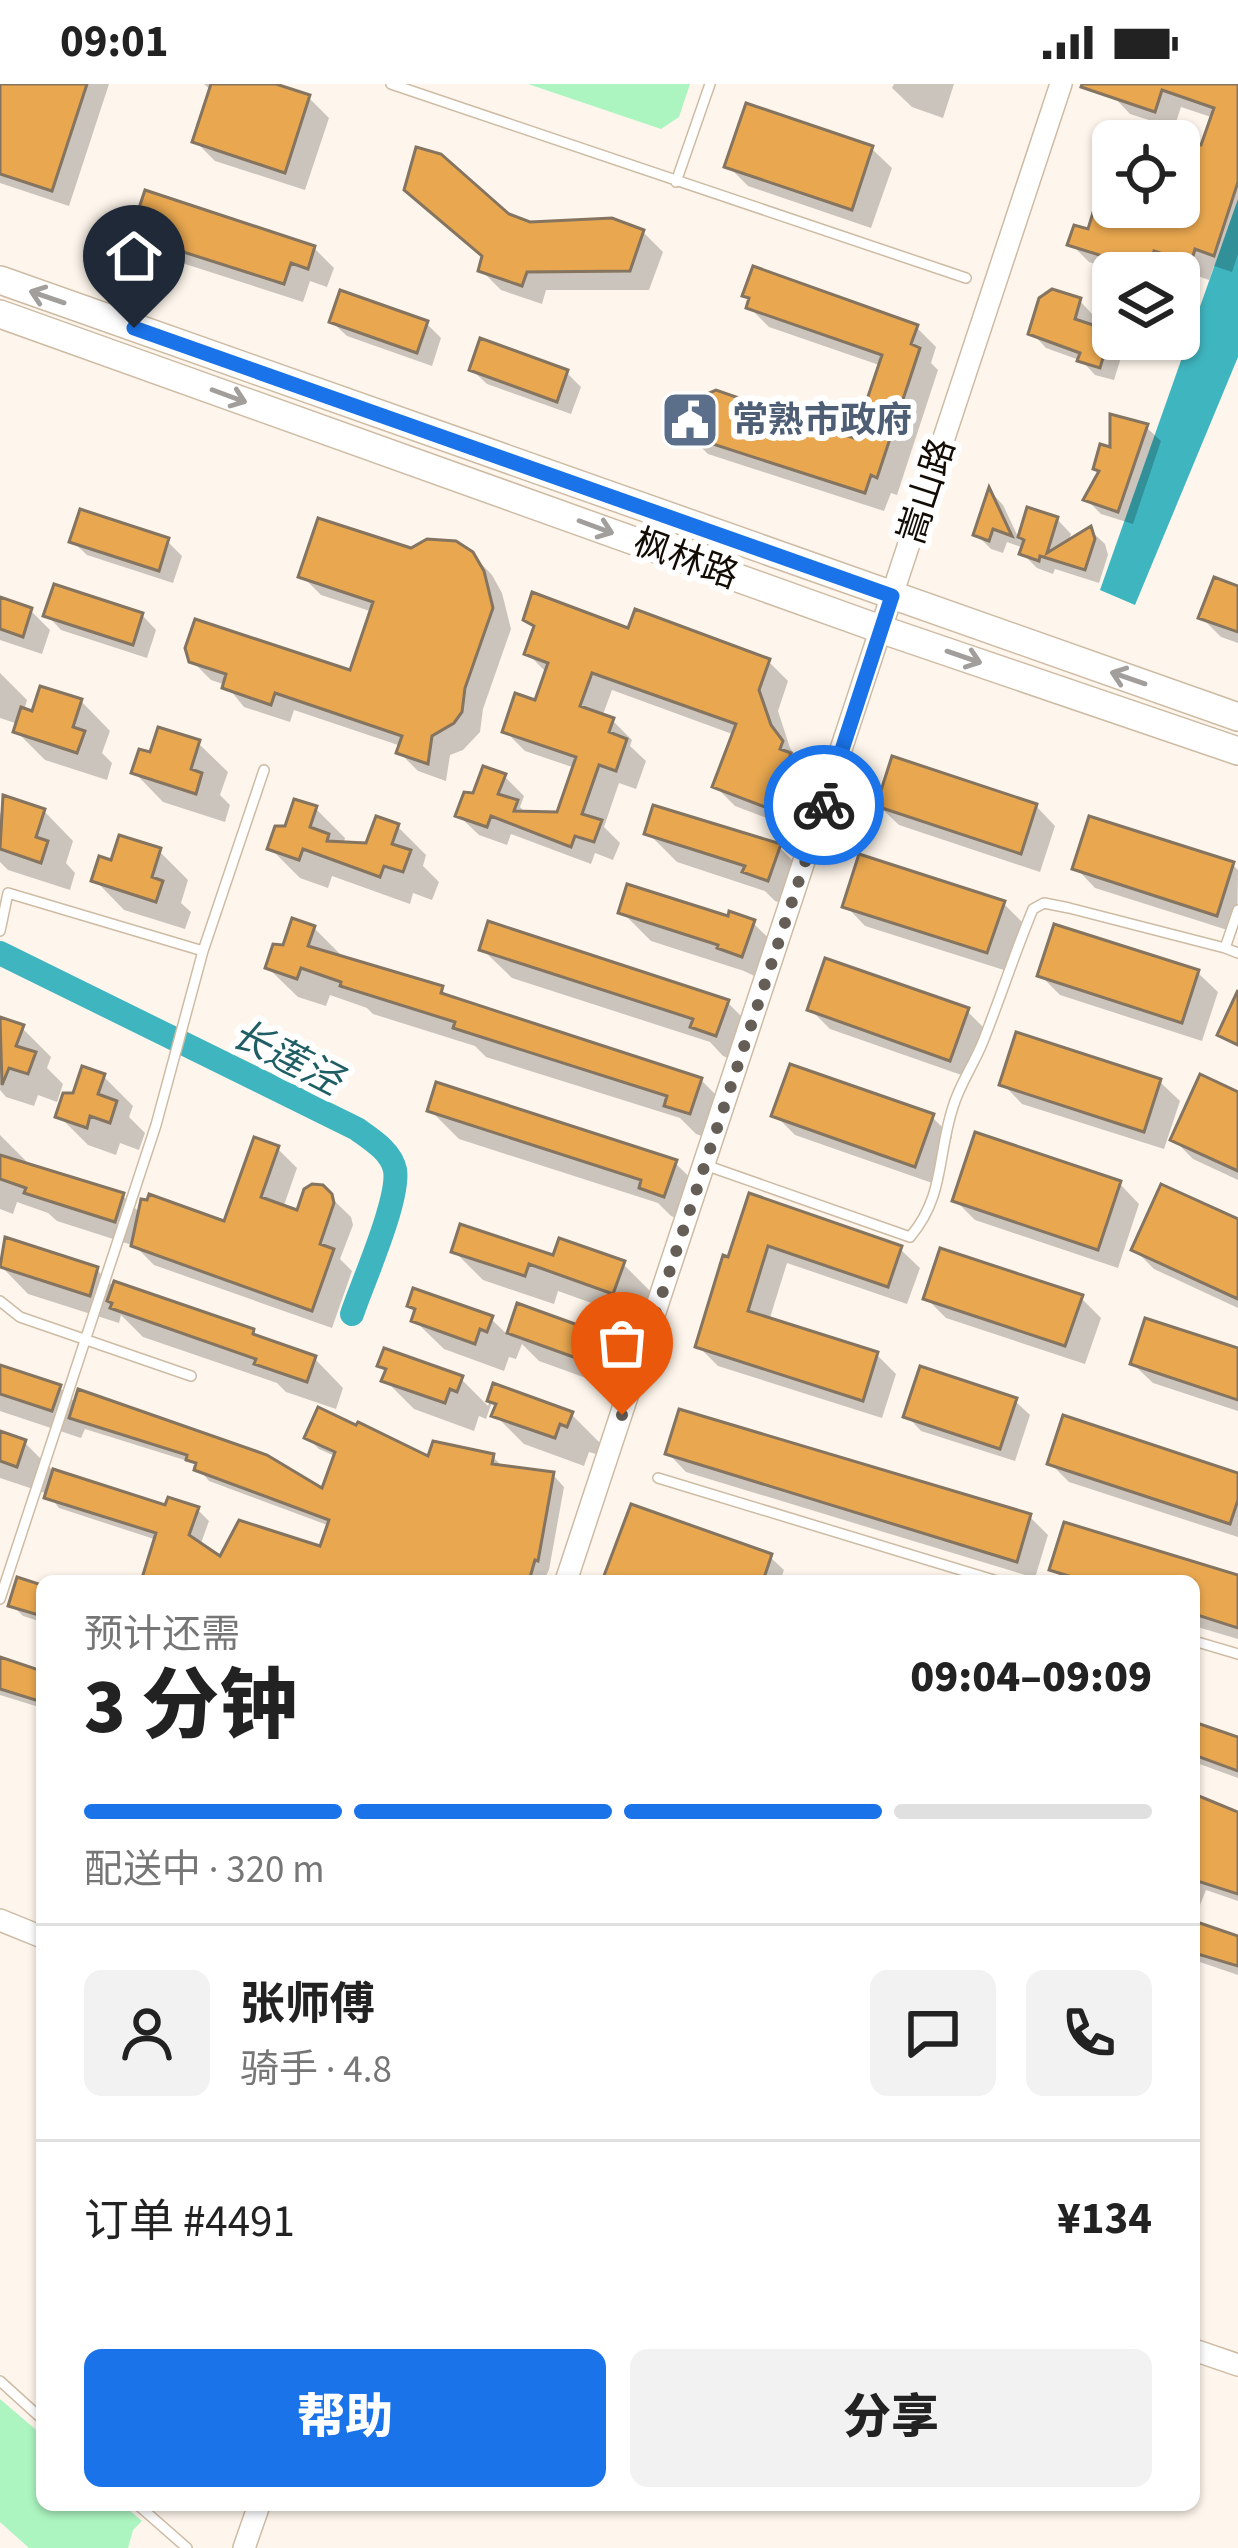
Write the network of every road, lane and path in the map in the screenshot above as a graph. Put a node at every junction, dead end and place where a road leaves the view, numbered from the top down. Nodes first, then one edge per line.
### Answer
1 (391, 84) edge
2 (710, 84) edge
3 (1061, 84) edge
4 (676, 182) junction
5 (966, 278) dead end
6 (0, 280) edge
7 (0, 314) edge
8 (892, 596) junction
9 (883, 630) junction
10 (1238, 717) edge
11 (1238, 751) edge
12 (263, 770) dead end
13 (1238, 910) edge
14 (0, 931) edge
15 (1225, 948) junction
16 (202, 951) junction
17 (1238, 953) edge
18 (705, 1165) junction
19 (0, 1301) edge
20 (85, 1340) junction
21 (191, 1376) dead end
22 (658, 1478) dead end
23 (568, 1575) edge
24 (978, 1575) edge
25 (0, 1599) edge
26 (1200, 1643) edge
27 (1238, 1654) edge
28 (0, 1920) edge
29 (36, 1935) edge
30 (1200, 2352) edge
31 (1238, 2365) edge
32 (0, 2381) edge
33 (36, 2414) edge
34 (145, 2511) edge
35 (257, 2511) edge
36 (187, 2548) edge
37 (244, 2548) edge

1 - 4 lane
2 - 4 lane
3 - 8 street, 嵩山路
4 - 5 lane
8 -> 6 main road, 枫林路
7 -> 9 main road, 枫林路
8 - 9 street, 嵩山路
10 -> 8 main road, 枫林路
9 -> 11 main road, 枫林路
9 - 18 street, 嵩山路
12 - 16 lane
13 - 15 lane
14 - 16 lane
15 - 17 lane
15 - 18 lane
16 - 20 lane
18 - 23 street, 嵩山路
19 - 20 lane
20 - 21 lane
20 - 25 lane
22 - 24 lane
26 - 27 lane
28 - 29 street
30 - 31 street
32 - 33 lane
34 - 36 lane
35 - 37 street

